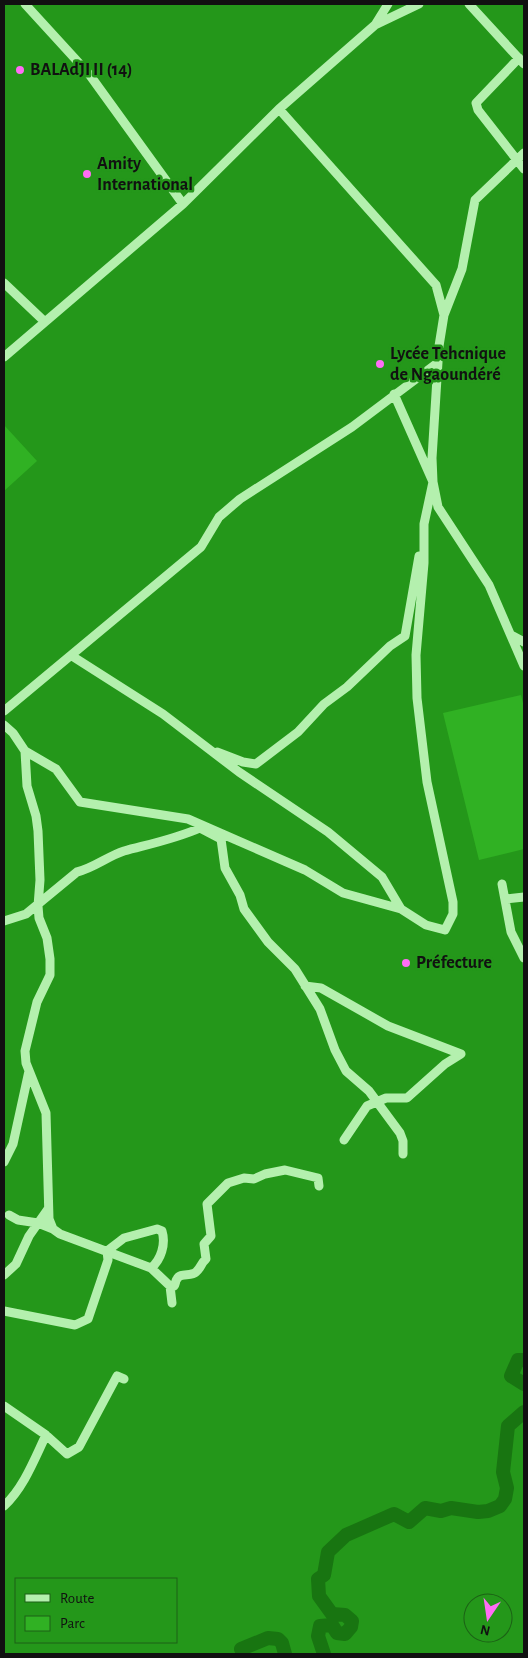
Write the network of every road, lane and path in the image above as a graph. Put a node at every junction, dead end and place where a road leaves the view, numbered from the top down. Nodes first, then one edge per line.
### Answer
1 (24, 4) edge
2 (388, 4) edge
3 (418, 4) edge
4 (468, 4) edge
5 (375, 25) junction
6 (522, 61) edge
7 (279, 109) junction
8 (524, 153) edge
9 (516, 159) junction
10 (524, 169) edge
11 (183, 204) junction
12 (4, 283) edge
13 (444, 315) junction
14 (44, 322) junction
15 (4, 357) edge
16 (436, 364) junction
17 (394, 394) junction
18 (432, 482) junction
19 (424, 524) junction
20 (511, 635) junction
21 (524, 642) edge
22 (72, 656) junction
23 (524, 666) edge
24 (4, 710) edge
25 (4, 725) edge
26 (203, 746) junction
27 (25, 751) junction
28 (502, 884) dead end
29 (524, 897) edge
30 (505, 899) junction
31 (38, 906) junction
32 (401, 909) junction
33 (4, 921) edge
34 (524, 958) edge
35 (305, 986) junction
36 (28, 1071) junction
37 (377, 1101) junction
38 (344, 1140) dead end
39 (403, 1154) dead end
40 (4, 1162) edge
41 (319, 1186) dead end
42 (48, 1209) junction
43 (9, 1215) dead end
44 (38, 1223) junction
45 (53, 1229) junction
46 (107, 1251) junction
47 (150, 1268) junction
48 (4, 1275) edge
49 (170, 1286) junction
50 (172, 1304) dead end
51 (4, 1311) edge
52 (124, 1379) dead end
53 (4, 1406) edge
54 (46, 1435) junction
55 (4, 1506) edge

1 - 11 street
2 - 5 street
3 - 5 street
4 - 6 street
5 - 7 street
6 - 9 street
7 - 11 street
7 - 13 street
8 - 9 street
9 - 10 street
9 - 13 street
11 - 14 street
12 - 14 street
13 - 16 street
14 - 15 street
16 - 17 street
16 - 18 street
17 - 18 street
17 - 22 street
18 - 19 street
18 - 20 street
19 - 26 street
19 - 32 street
20 - 21 street
20 - 23 street
22 - 24 street
22 - 26 street
25 - 27 street
26 - 32 street
27 - 31 street
27 - 32 street
28 - 30 street
29 - 30 street
30 - 34 street
31 - 33 street
31 - 35 street
31 - 36 street
35 - 37 street
35 - 37 street
36 - 40 street
36 - 42 street
37 - 38 street
37 - 39 street
41 - 49 street
42 - 44 street
42 - 45 street
43 - 44 street
44 - 45 street
44 - 48 street
45 - 46 street
46 - 47 street
46 - 47 street
46 - 51 street
47 - 49 street
49 - 50 street
52 - 54 street
53 - 54 street
54 - 55 street

